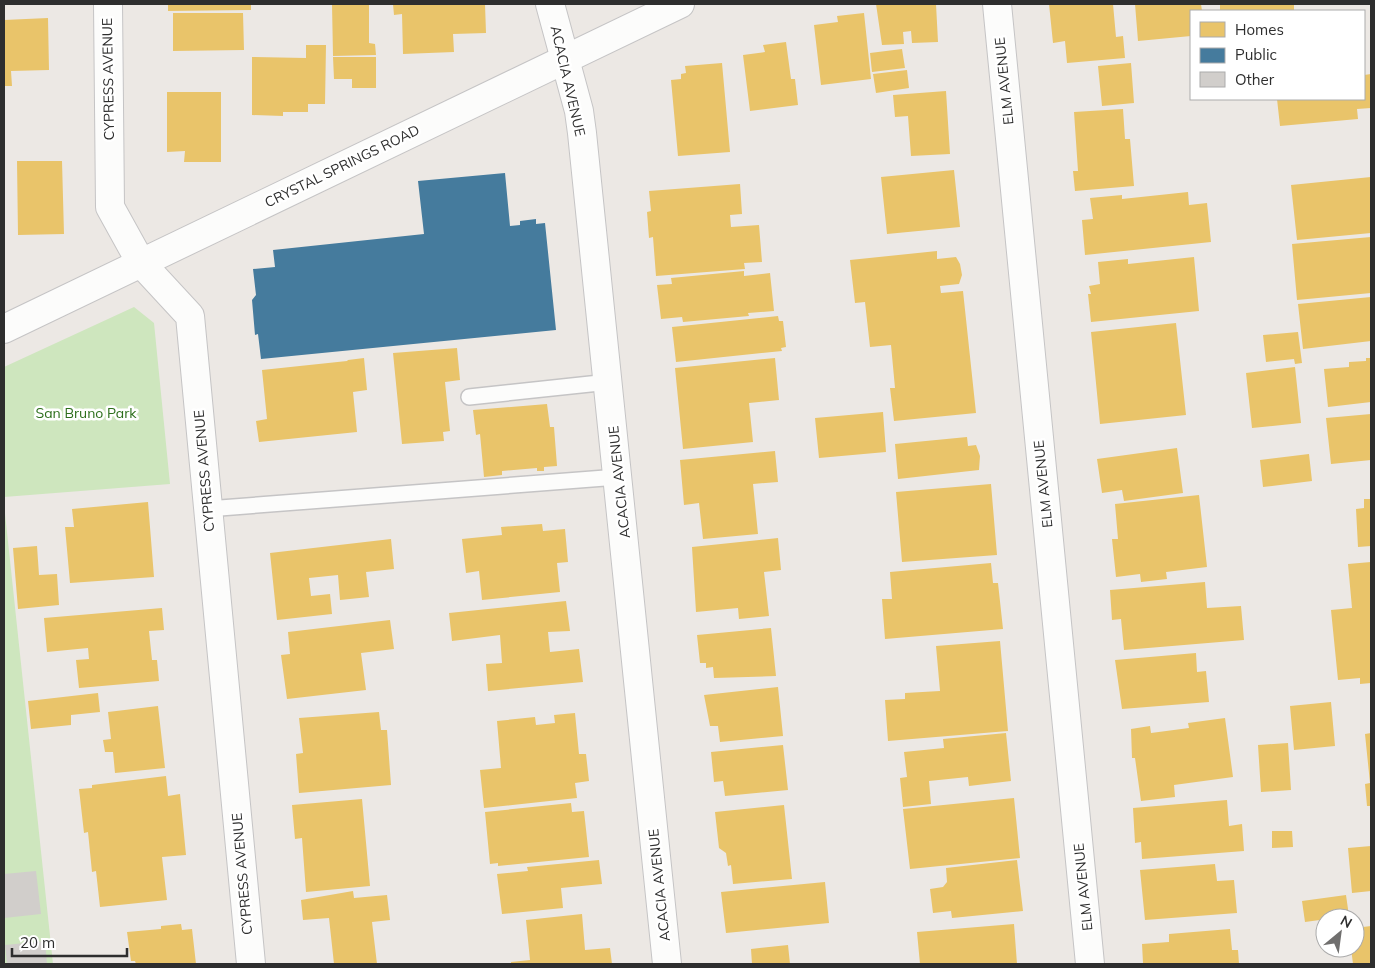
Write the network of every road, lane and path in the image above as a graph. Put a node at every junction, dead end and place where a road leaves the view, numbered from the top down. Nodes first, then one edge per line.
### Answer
1 (108, 4) edge
2 (550, 4) edge
3 (680, 4) edge
4 (996, 4) edge
5 (563, 58) junction
6 (141, 263) junction
7 (4, 329) edge
8 (609, 382) junction
9 (469, 397) dead end
10 (618, 477) junction
11 (207, 509) junction
12 (251, 964) edge
13 (667, 964) edge
14 (1090, 964) edge

1 - 6 street, CYPRESS AVENUE
2 - 5 street, ACACIA AVENUE
3 - 5 street, CRYSTAL SPRINGS ROAD
4 - 14 street, ELM AVENUE
5 - 6 street, CRYSTAL SPRINGS ROAD
5 - 8 street, ACACIA AVENUE
6 - 7 street, CRYSTAL SPRINGS ROAD
6 - 11 street, CYPRESS AVENUE
8 - 9 lane
8 - 10 street, ACACIA AVENUE
10 - 11 lane
10 - 13 street, ACACIA AVENUE
11 - 12 street, CYPRESS AVENUE

